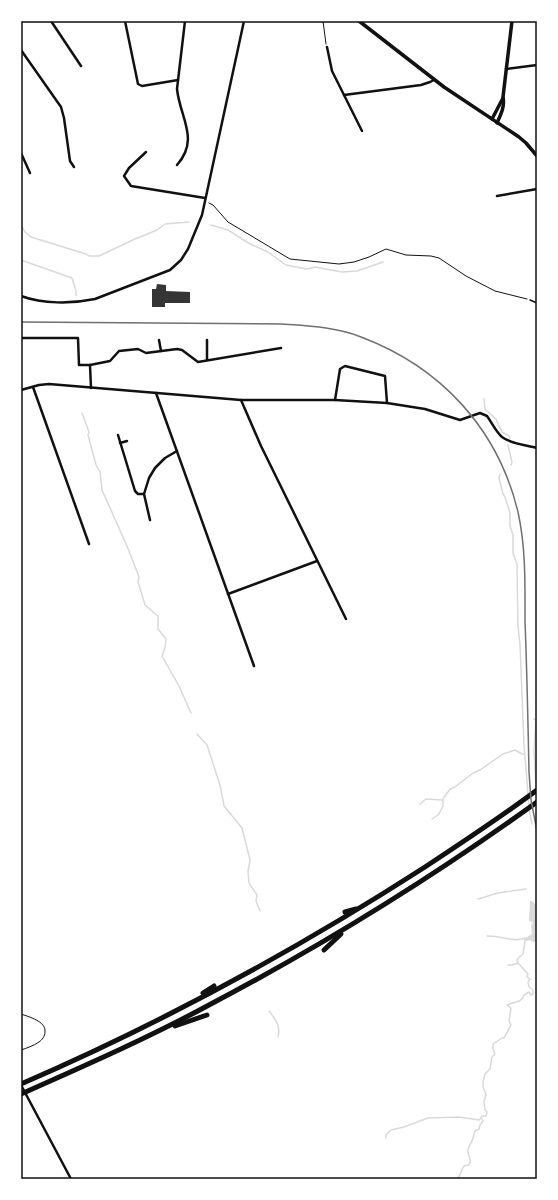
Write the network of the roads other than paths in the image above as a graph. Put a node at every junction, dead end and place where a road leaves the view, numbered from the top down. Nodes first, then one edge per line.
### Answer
1 (51, 21) edge
2 (125, 21) edge
3 (185, 21) edge
4 (244, 21) edge
5 (359, 21) edge
6 (512, 21) edge
7 (327, 47) road end
8 (21, 50) edge
9 (537, 65) edge
10 (80, 66) dead end
11 (506, 69) junction
12 (178, 80) junction
13 (434, 80) junction
14 (344, 95) junction
15 (504, 96) junction
16 (492, 119) junction
17 (497, 123) junction
18 (362, 131) dead end
19 (146, 152) dead end
20 (21, 153) edge
21 (537, 156) edge
22 (178, 165) dead end
23 (74, 167) dead end
24 (30, 173) dead end
25 (537, 189) edge
26 (497, 196) dead end
27 (205, 198) junction
28 (21, 296) edge
29 (530, 300) road end
30 (537, 303) edge
31 (21, 338) edge
32 (159, 340) dead end
33 (207, 340) dead end
34 (281, 348) dead end
35 (161, 351) junction
36 (206, 360) junction
37 (90, 365) junction
38 (33, 387) junction
39 (91, 388) junction
40 (21, 390) edge
41 (156, 394) junction
42 (241, 400) junction
43 (335, 400) junction
44 (387, 403) junction
45 (118, 435) dead end
46 (127, 441) dead end
47 (120, 443) junction
48 (537, 448) edge
49 (177, 451) junction
50 (144, 494) junction
51 (150, 520) dead end
52 (89, 544) dead end
53 (317, 561) junction
54 (228, 594) junction
55 (346, 619) dead end
56 (254, 666) dead end
57 (537, 790) edge
58 (537, 802) edge
59 (364, 906) junction
60 (345, 912) dead end
61 (349, 927) junction
62 (324, 950) dead end
63 (214, 986) dead end
64 (188, 1004) junction
65 (207, 1015) dead end
66 (157, 1032) junction
67 (21, 1084) edge
68 (21, 1094) edge
69 (71, 1179) edge

1 - 10 street
2 - 12 street
3 - 12 street
4 - 27 street
5 - 13 main road
6 - 11 main road
7 - 14 street
8 - 23 street
9 - 11 street
11 - 15 main road
12 - 22 street
13 - 14 street
13 - 16 main road
14 - 18 street
15 - 16 main road
15 - 17 main road
16 - 17 main road
17 - 21 main road
19 - 27 street
20 - 24 street
25 - 26 street
27 - 28 street
29 - 30 lane
31 - 37 street
32 - 35 street
33 - 36 street
34 - 36 street
35 - 36 street
35 - 37 street
37 - 39 street
38 - 39 street
38 - 40 street
38 - 52 street
39 - 41 street
41 - 42 street
41 - 49 street
42 - 43 street
42 - 53 street
43 - 44 street
43 - 44 street
44 - 48 street
45 - 47 street
46 - 47 street
47 - 50 street
49 - 50 street
49 - 54 street
50 - 51 street
53 - 54 street
53 - 55 street
54 - 56 street
57 - 59 highway
58 - 61 highway
59 - 60 highway
59 - 64 highway
61 - 62 highway
61 - 66 highway
63 - 64 highway
64 - 67 highway
65 - 66 highway
66 - 68 highway
67 - 69 street

